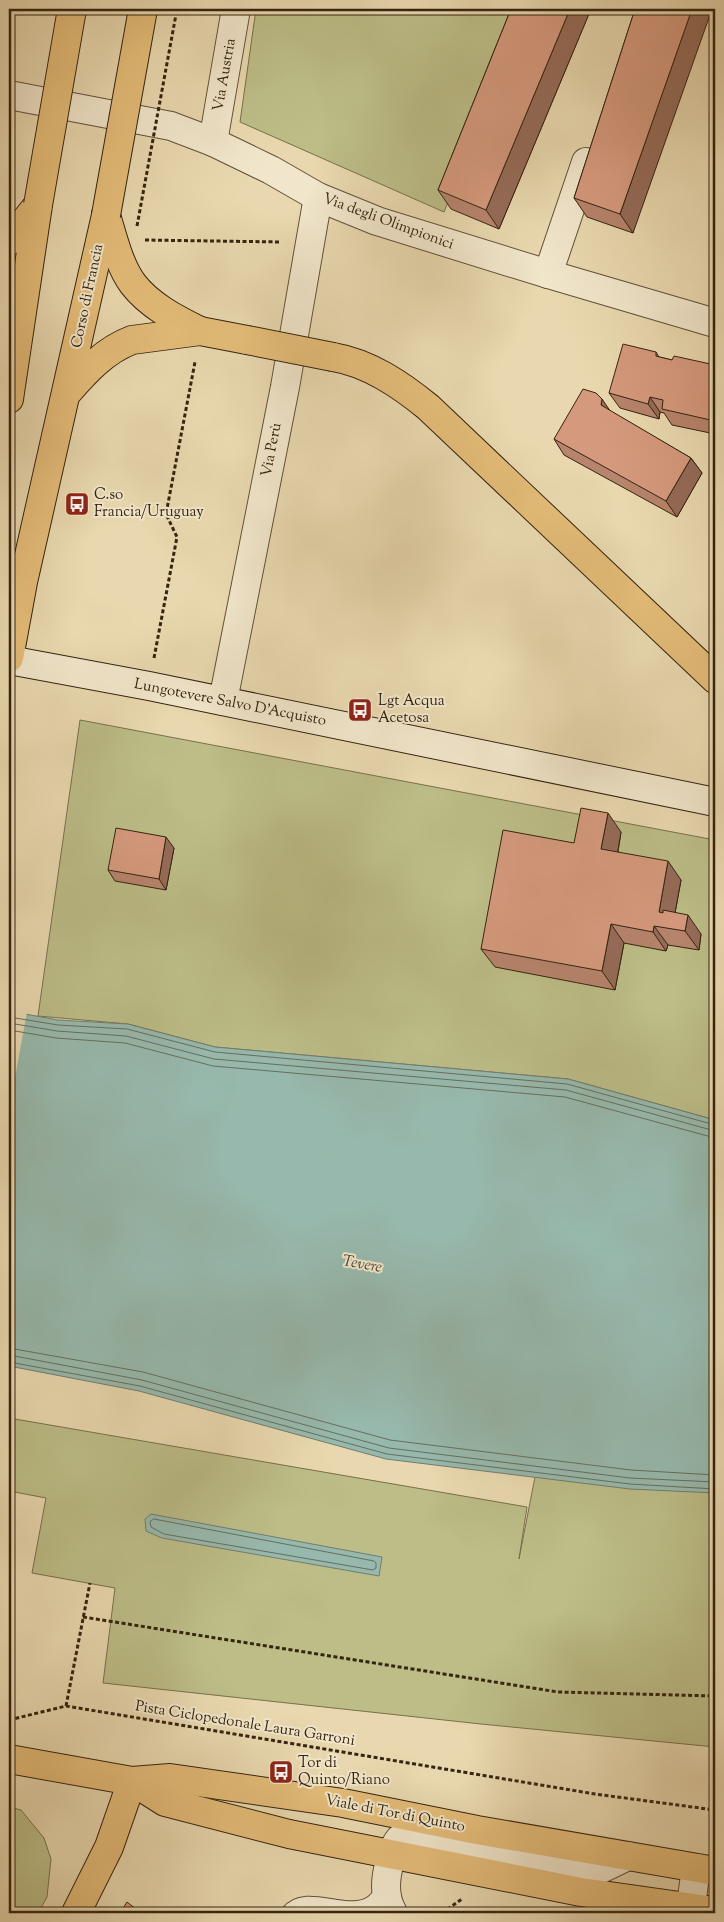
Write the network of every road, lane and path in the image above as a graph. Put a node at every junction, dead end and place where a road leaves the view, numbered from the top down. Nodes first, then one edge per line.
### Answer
1 (72, 9) edge
2 (143, 9) edge
3 (177, 9) edge
4 (236, 9) edge
5 (9, 95) edge
6 (595, 137) edge
7 (213, 142) junction
8 (318, 198) junction
9 (38, 205) junction
10 (106, 215) junction
11 (138, 226) dead end
12 (9, 241) edge
13 (309, 242) junction
14 (119, 254) junction
15 (548, 274) junction
16 (715, 323) edge
17 (200, 332) junction
18 (65, 395) junction
19 (9, 399) edge
20 (9, 659) edge
21 (715, 679) edge
22 (149, 686) junction
23 (223, 701) junction
24 (715, 802) edge
25 (90, 1583) dead end
26 (84, 1617) junction
27 (715, 1696) edge
28 (66, 1706) junction
29 (9, 1720) edge
30 (9, 1759) edge
31 (132, 1781) junction
32 (715, 1810) edge
33 (392, 1854) junction
34 (628, 1856) junction
35 (706, 1869) edge
36 (386, 1887) junction
37 (348, 1911) edge
38 (699, 1911) edge
39 (76, 1913) edge
40 (288, 1913) edge
41 (393, 1913) edge

1 - 9 main road, bridge
2 - 10 main road, Corso di Francia, bridge
3 - 11 path, bridge
4 - 7 street, Via Austria
5 - 7 street, Via degli Olimpionici
6 - 15 street
7 - 8 street, Via degli Olimpionici
8 - 13 street, Via Perù
8 - 15 street, Via degli Olimpionici
9 - 12 main road
9 - 19 main road
10 - 14 main road
10 - 18 main road, Corso di Francia
13 - 14 path
13 - 23 street, Via Perù
14 - 17 main road
15 - 16 street, Via degli Olimpionici
17 - 18 main road
17 - 21 main road, bridge
17 - 22 path
18 - 20 main road, Corso di Francia
20 - 22 street, Lungotevere Salvo D'Acquisto
22 - 23 street, Lungotevere Salvo D'Acquisto
23 - 24 street, Lungotevere Salvo D'Acquisto
25 - 26 path
26 - 27 path
26 - 28 path
28 - 29 path, Pista Ciclopedonale Laura Garroni
28 - 32 path, Pista Ciclopedonale Laura Garroni
30 - 31 main road, Viale di Tor di Quinto
31 - 33 main road, Viale di Tor di Quinto
31 - 34 main road, Viale di Tor di Quinto
31 - 39 main road
33 - 34 street, Viale di Tor di Quinto
33 - 36 street
33 - 38 main road, Viale di Tor di Quinto
34 - 35 main road, Viale di Tor di Quinto
35 - 38 street, Viale di Tor di Quinto
36 - 37 lane
36 - 41 street
37 - 40 lane

